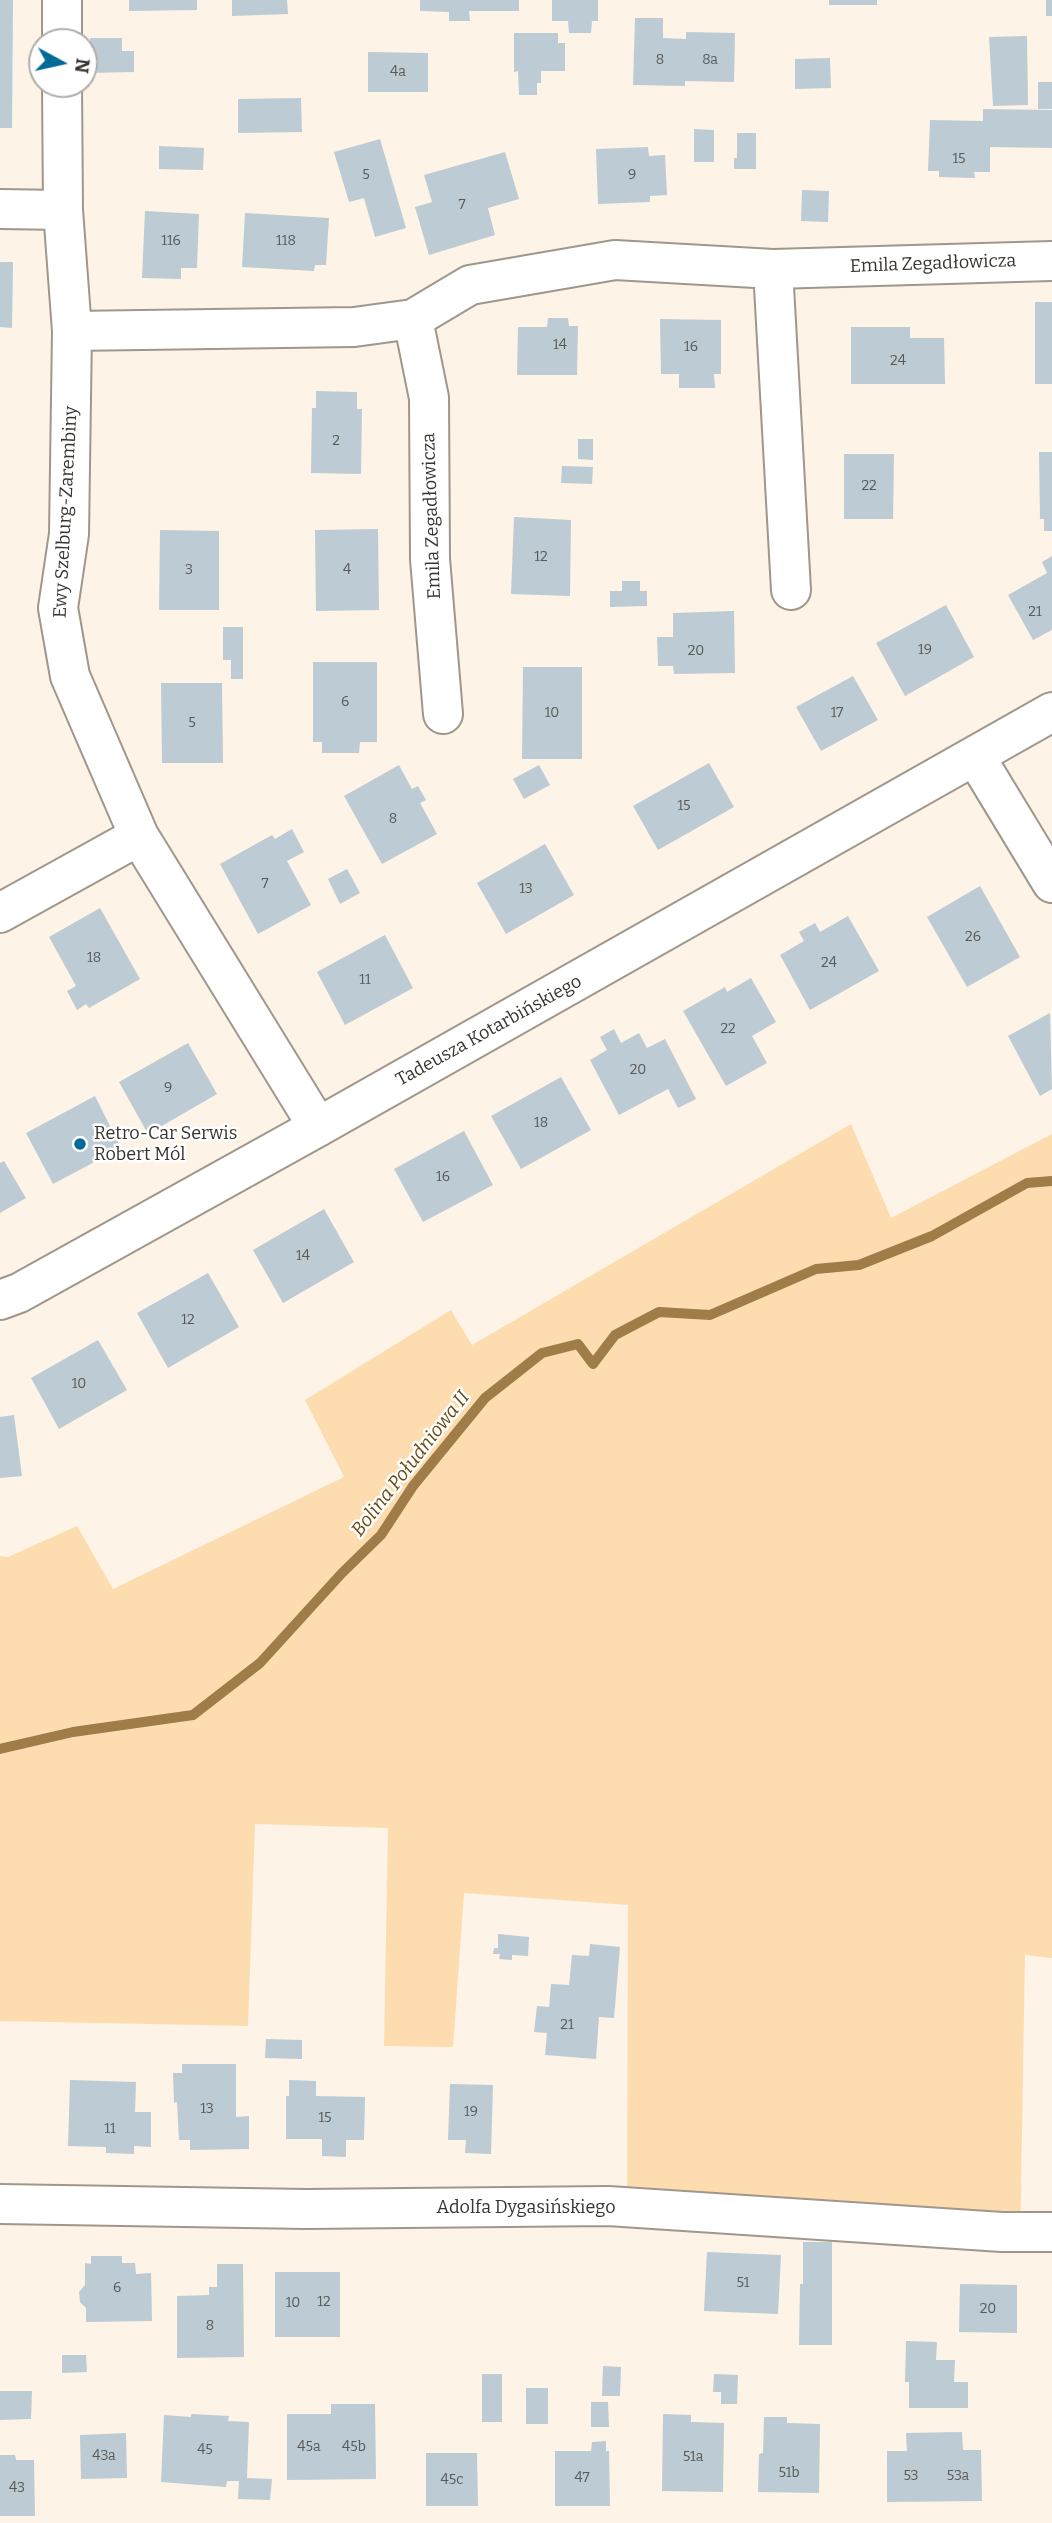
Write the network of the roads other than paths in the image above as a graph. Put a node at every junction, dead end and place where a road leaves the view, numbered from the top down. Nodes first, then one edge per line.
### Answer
1 (62, 0) edge
2 (62, 28) edge
3 (62, 98) edge
4 (0, 209) edge
5 (63, 210) junction
6 (1052, 261) edge
7 (773, 269) junction
8 (413, 319) junction
9 (72, 331) junction
10 (791, 590) dead end
11 (1052, 712) edge
12 (443, 714) dead end
13 (975, 756) junction
14 (139, 836) junction
15 (1052, 884) edge
16 (0, 912) edge
17 (318, 1127) junction
18 (0, 1300) edge
19 (0, 2204) edge
20 (1052, 2232) edge

1 - 2 street
3 - 5 street, Ewy Szelburg-Zarembiny
4 - 5 street
5 - 9 street, Ewy Szelburg-Zarembiny
6 - 7 street, Emila Zegadłowicza
7 - 8 street, Emila Zegadłowicza
7 - 10 street
8 - 9 street, Emila Zegadłowicza
8 - 12 street, Emila Zegadłowicza
9 - 14 street, Ewy Szelburg-Zarembiny
11 - 13 street, Tadeusza Kotarbińskiego
13 - 15 street
13 - 17 street, Tadeusza Kotarbińskiego
14 - 16 street
14 - 17 street, Ewy Szelburg-Zarembiny
17 - 18 street, Tadeusza Kotarbińskiego
19 - 20 street, Adolfa Dygasińskiego

